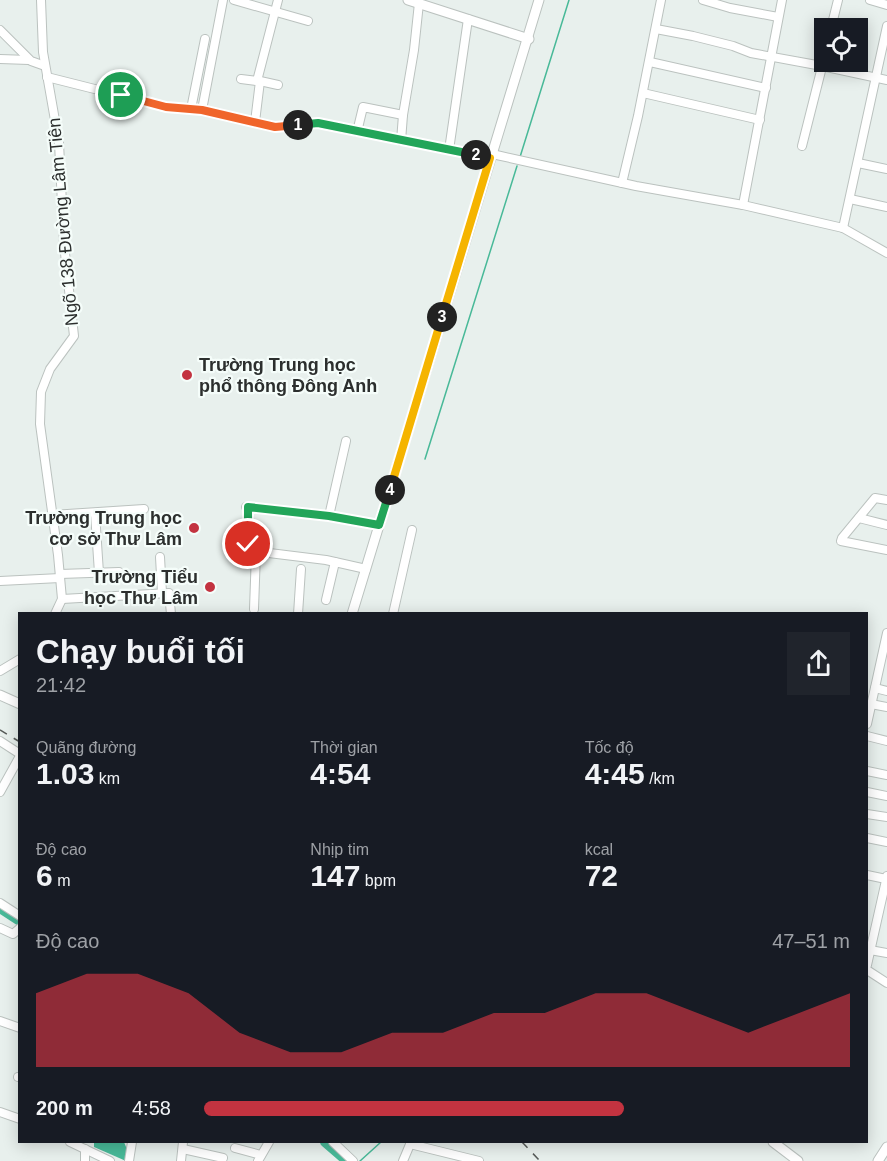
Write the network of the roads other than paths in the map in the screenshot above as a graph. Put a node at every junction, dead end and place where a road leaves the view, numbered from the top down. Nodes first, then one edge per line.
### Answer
1 (41, 0) edge
2 (223, 0) edge
3 (234, 0) edge
4 (278, 0) edge
5 (408, 0) edge
6 (539, 0) edge
7 (661, 0) edge
8 (704, 0) edge
9 (782, 0) edge
10 (838, 0) edge
11 (870, 0) edge
12 (418, 3) junction
13 (724, 3) edge
14 (887, 5) edge
15 (275, 13) junction
16 (778, 18) junction
17 (834, 18) edge
18 (468, 19) junction
19 (308, 21) dead end
20 (887, 26) edge
21 (656, 29) junction
22 (1, 32) edge
23 (205, 39) dead end
24 (529, 39) junction
25 (772, 58) junction
26 (0, 59) edge
27 (29, 60) junction
28 (650, 62) junction
29 (814, 65) edge
30 (45, 66) junction
31 (820, 72) edge
32 (851, 72) edge
33 (47, 77) junction
34 (876, 77) junction
35 (241, 79) dead end
36 (887, 80) edge
37 (259, 81) junction
38 (278, 85) dead end
39 (766, 88) junction
40 (643, 93) junction
41 (191, 109) junction
42 (202, 110) junction
43 (403, 115) junction
44 (760, 120) junction
45 (255, 122) junction
46 (357, 132) junction
47 (401, 141) junction
48 (802, 146) dead end
49 (449, 150) junction
50 (491, 156) junction
51 (858, 163) junction
52 (887, 169) edge
53 (622, 183) junction
54 (850, 199) junction
55 (743, 206) junction
56 (887, 207) edge
57 (843, 228) junction
58 (887, 253) edge
59 (346, 441) dead end
60 (887, 500) edge
61 (144, 509) dead end
62 (95, 513) junction
63 (52, 515) junction
64 (329, 516) junction
65 (859, 518) junction
66 (379, 525) junction
67 (887, 525) edge
68 (412, 530) dead end
69 (887, 550) edge
70 (256, 552) junction
71 (160, 556) dead end
72 (335, 562) junction
73 (366, 568) junction
74 (301, 569) dead end
75 (119, 572) dead end
76 (99, 573) junction
77 (60, 576) junction
78 (0, 581) edge
79 (162, 593) junction
80 (62, 599) junction
81 (326, 600) dead end
82 (254, 609) dead end
83 (56, 612) edge
84 (171, 612) edge
85 (298, 612) edge
86 (353, 612) edge
87 (393, 612) edge
88 (887, 633) edge
89 (885, 649) edge
90 (18, 661) edge
91 (0, 671) edge
92 (875, 688) junction
93 (887, 691) edge
94 (0, 695) edge
95 (18, 703) edge
96 (871, 704) junction
97 (887, 707) edge
98 (868, 719) edge
99 (868, 736) edge
100 (0, 741) edge
101 (887, 741) edge
102 (18, 754) edge
103 (18, 759) edge
104 (868, 771) edge
105 (887, 775) edge
106 (0, 792) edge
107 (868, 792) edge
108 (887, 796) edge
109 (868, 814) edge
110 (887, 817) edge
111 (868, 838) edge
112 (887, 842) edge
113 (868, 874) edge
114 (887, 877) edge
115 (0, 903) edge
116 (883, 909) edge
117 (18, 915) edge
118 (0, 928) edge
119 (18, 930) edge
120 (870, 950) junction
121 (887, 954) edge
122 (868, 960) edge
123 (868, 971) edge
124 (887, 983) edge
125 (0, 1021) edge
126 (18, 1027) edge
127 (0, 1112) edge
128 (18, 1118) edge
129 (72, 1143) edge
130 (132, 1143) edge
131 (268, 1143) edge
132 (334, 1143) edge
133 (410, 1143) edge
134 (774, 1143) edge
135 (183, 1145) edge
136 (887, 1147) edge
137 (235, 1148) dead end
138 (85, 1149) junction
139 (223, 1158) dead end
140 (260, 1158) edge
141 (85, 1161) edge
142 (110, 1161) edge
143 (129, 1161) edge
144 (181, 1161) edge
145 (353, 1161) edge
146 (403, 1161) edge
147 (479, 1161) edge
148 (798, 1161) edge
149 (878, 1161) edge

1 - 30 street, Ngõ 138 Đường Lâm Tiên
2 - 42 street
3 - 15 street
4 - 15 street
5 - 12 street
6 - 24 street
7 - 21 street
8 - 13 street
9 - 16 street
10 - 17 street
11 - 14 street
12 - 18 street
12 - 43 street
13 - 16 street
15 - 19 street
15 - 37 street
16 - 25 street
18 - 24 street
18 - 49 street
20 - 34 street
21 - 25 street
21 - 28 street
22 - 27 street
23 - 41 street
24 - 50 street
25 - 29 street
25 - 39 street
26 - 27 street
27 - 30 street
28 - 39 street
28 - 40 street
30 - 33 street, Ngõ 138 Đường Lâm Tiên
31 - 48 street
32 - 34 street
33 - 41 street
33 - 63 street, Ngõ 138 Đường Lâm Tiên
34 - 36 street
34 - 51 street
35 - 37 street
37 - 38 street
37 - 45 street
39 - 44 street
40 - 44 street
40 - 53 street
41 - 42 street
42 - 45 street
43 - 46 street
43 - 47 street
44 - 55 street
45 - 46 street
46 - 47 street
47 - 49 street
49 - 50 street
50 - 53 street
50 - 66 street
51 - 52 street
51 - 54 street
53 - 55 street
54 - 56 street
54 - 57 street
55 - 57 street
57 - 58 street
59 - 64 street
60 - 65 street
61 - 62 street
62 - 63 street
62 - 76 street
63 - 77 street, Ngõ 138 Đường Lâm Tiên
64 - 66 street
64 - 70 street
65 - 67 street
65 - 69 street
66 - 73 street
68 - 87 street
70 - 72 street
70 - 82 street
71 - 79 street
72 - 73 street
72 - 81 street
73 - 86 street
74 - 85 street
75 - 76 street
76 - 77 street
77 - 78 street
77 - 80 street, Ngõ 138 Đường Lâm Tiên
79 - 80 street
79 - 84 street
80 - 83 street
88 - 89 street
89 - 92 street
90 - 91 street
92 - 93 street
92 - 96 street
94 - 95 street
96 - 97 street
96 - 98 street
99 - 101 street
100 - 102 street
103 - 106 street
104 - 105 street
107 - 108 street
109 - 110 street
111 - 112 street
113 - 114 street
114 - 116 street
115 - 117 street
116 - 120 street
118 - 119 street
120 - 121 street
120 - 122 street
123 - 124 street
125 - 126 street
127 - 128 street
129 - 138 street
130 - 143 street
131 - 140 street
132 - 145 street
133 - 146 street
133 - 147 street
134 - 148 street
135 - 139 street
135 - 144 street
136 - 149 street
137 - 140 street
138 - 141 street
138 - 142 street

